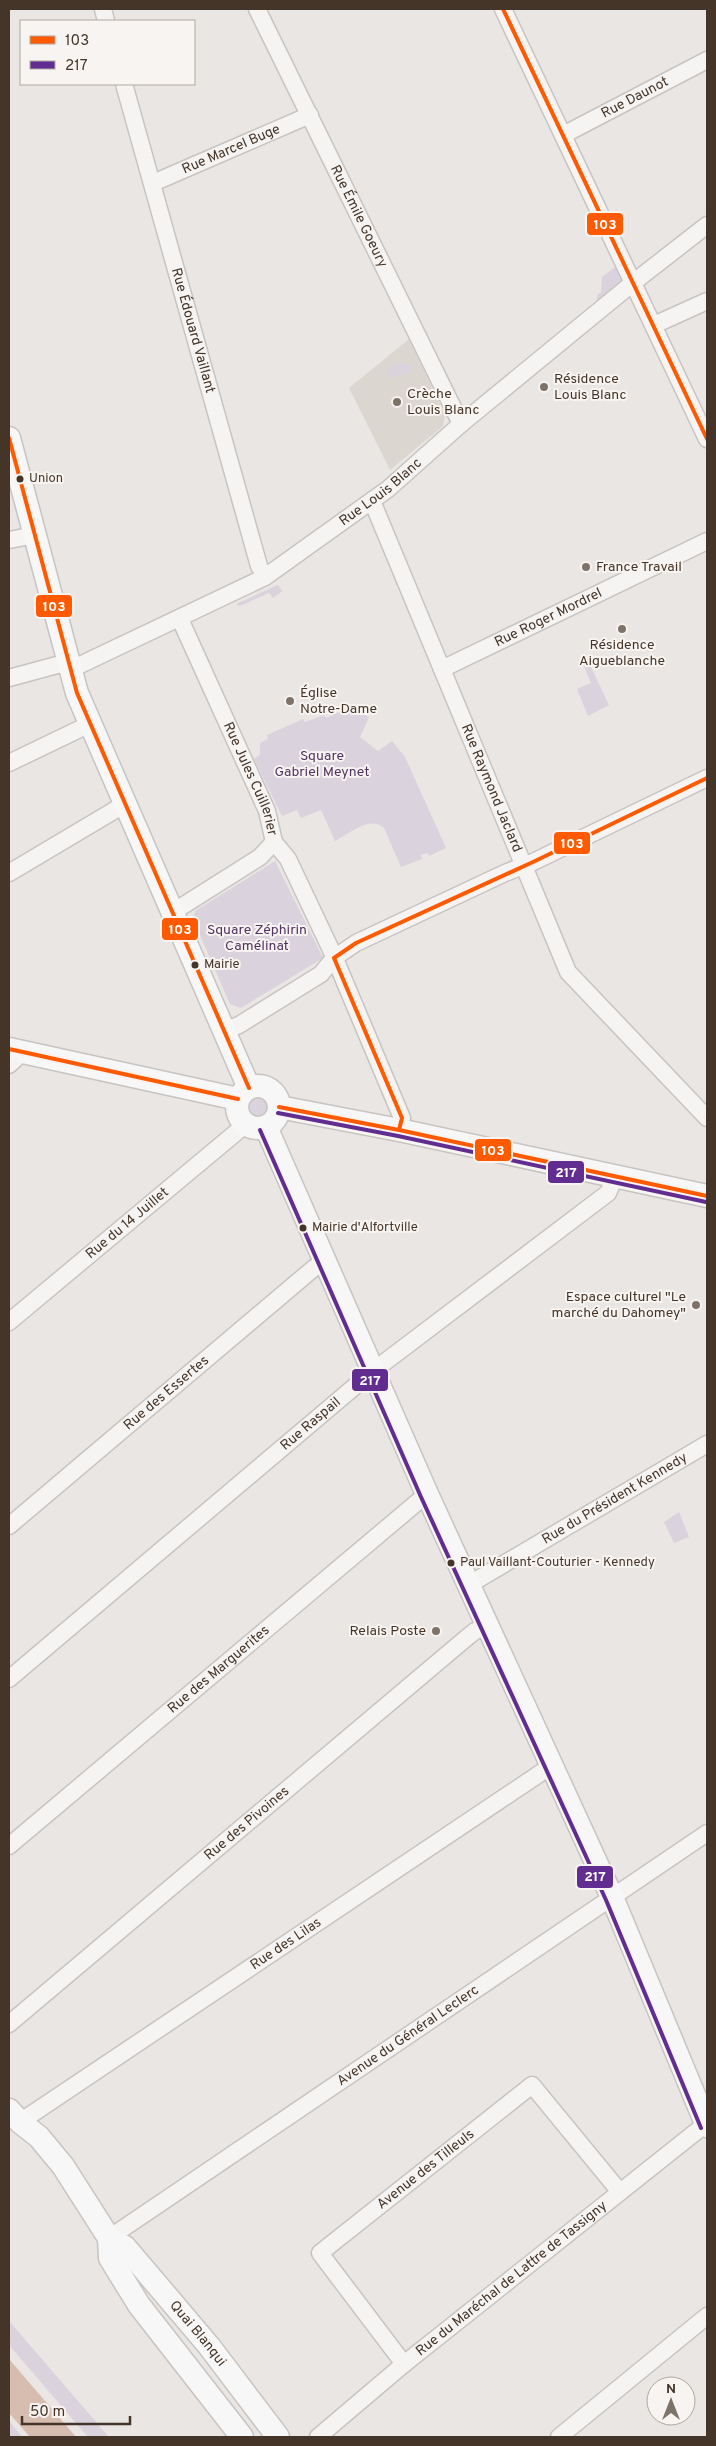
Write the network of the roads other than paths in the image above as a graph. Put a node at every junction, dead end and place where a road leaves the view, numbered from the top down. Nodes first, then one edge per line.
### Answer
1 (257, 9) edge
2 (503, 9) edge
3 (707, 60) edge
4 (124, 85) edge
5 (310, 115) junction
6 (562, 135) junction
7 (153, 183) junction
8 (707, 225) edge
9 (634, 282) junction
10 (707, 301) edge
11 (654, 325) junction
12 (462, 424) junction
13 (9, 438) edge
14 (707, 438) edge
15 (372, 501) junction
16 (34, 535) junction
17 (9, 540) edge
18 (707, 541) edge
19 (265, 577) junction
20 (180, 619) junction
21 (69, 665) junction
22 (442, 669) junction
23 (9, 678) edge
24 (90, 724) junction
25 (9, 763) edge
26 (707, 778) edge
27 (124, 804) junction
28 (274, 842) junction
29 (525, 866) junction
30 (9, 873) edge
31 (173, 912) junction
32 (334, 958) junction
33 (223, 1031) junction
34 (14, 1055) edge
35 (243, 1093) junction
36 (279, 1107) junction
37 (707, 1118) edge
38 (256, 1126) junction
39 (399, 1130) junction
40 (615, 1177) junction
41 (707, 1196) edge
42 (325, 1263) junction
43 (9, 1322) edge
44 (373, 1371) junction
45 (706, 1448) edge
46 (427, 1494) junction
47 (9, 1526) edge
48 (470, 1584) junction
49 (487, 1626) junction
50 (9, 1679) edge
51 (551, 1766) junction
52 (707, 1834) edge
53 (9, 1846) edge
54 (612, 1897) junction
55 (9, 2024) edge
56 (14, 2116) edge
57 (707, 2124) edge
58 (620, 2192) junction
59 (109, 2238) junction
60 (707, 2316) edge
61 (404, 2364) junction
62 (242, 2437) edge
63 (278, 2437) edge
64 (318, 2437) edge
65 (559, 2437) edge

1 - 5 street, Rue Émile Goeury
2 - 6 street
3 - 6 street, Rue Daunot
4 - 7 street, Rue Édouard Vaillant
5 - 7 street, Rue Marcel Buge
5 - 12 street, Rue Émile Goeury
6 - 9 street
7 - 19 street, Rue Édouard Vaillant
8 - 9 street, Rue Louis Blanc
9 - 11 street
9 - 12 street, Rue Louis Blanc
10 - 11 street
11 - 14 street
12 - 15 street, Rue Louis Blanc
13 - 16 street
15 - 19 street, Rue Louis Blanc
15 - 22 street, Rue Raymond Jaclard
16 - 17 street
16 - 21 street
18 - 22 street, Rue Roger Mordrel
19 - 20 street, Rue Louis Blanc
20 - 21 street, Rue Louis Blanc
20 - 28 street, Rue Jules Cuillerier
21 - 23 street, Rue Louis Blanc
21 - 24 street
22 - 29 street, Rue Raymond Jaclard
24 - 25 street
24 - 27 street
26 - 29 street
27 - 30 street
27 - 31 street
28 - 31 street
28 - 32 street, Rue Jules Cuillerier
29 - 32 street
29 - 37 street, Rue Raymond Jaclard
31 - 33 street
32 - 33 street
32 - 39 street, Rue Jules Cuillerier
33 - 35 street
34 - 35 street
35 - 36 street
35 - 38 street
36 - 38 street
36 - 39 street
38 - 42 street
38 - 43 street, Rue du 14 Juillet
39 - 40 street
40 - 41 street
40 - 44 street, Rue Raspail
42 - 44 street
42 - 47 street, Rue des Essertes
44 - 46 street
44 - 50 street, Rue Raspail
45 - 48 street, Rue du Président Kennedy
46 - 48 street
46 - 53 street, Rue des Marguerites
48 - 49 street
49 - 51 street
49 - 55 street, Rue des Pivoines
51 - 54 street
51 - 56 street, Rue des Lilas
52 - 54 street, Avenue du Général Leclerc
54 - 57 street
54 - 59 street, Avenue du Général Leclerc
56 - 59 street, Quai Blanqui
57 - 58 street, Rue du Maréchal de Lattre de Tassigny
58 - 61 street, Rue du Maréchal de Lattre de Tassigny
58 - 61 street, Avenue des Tilleuls
59 - 62 street, Quai Blanqui
59 - 63 street, Quai Blanqui
60 - 65 street
61 - 64 street, Rue du Maréchal de Lattre de Tassigny

